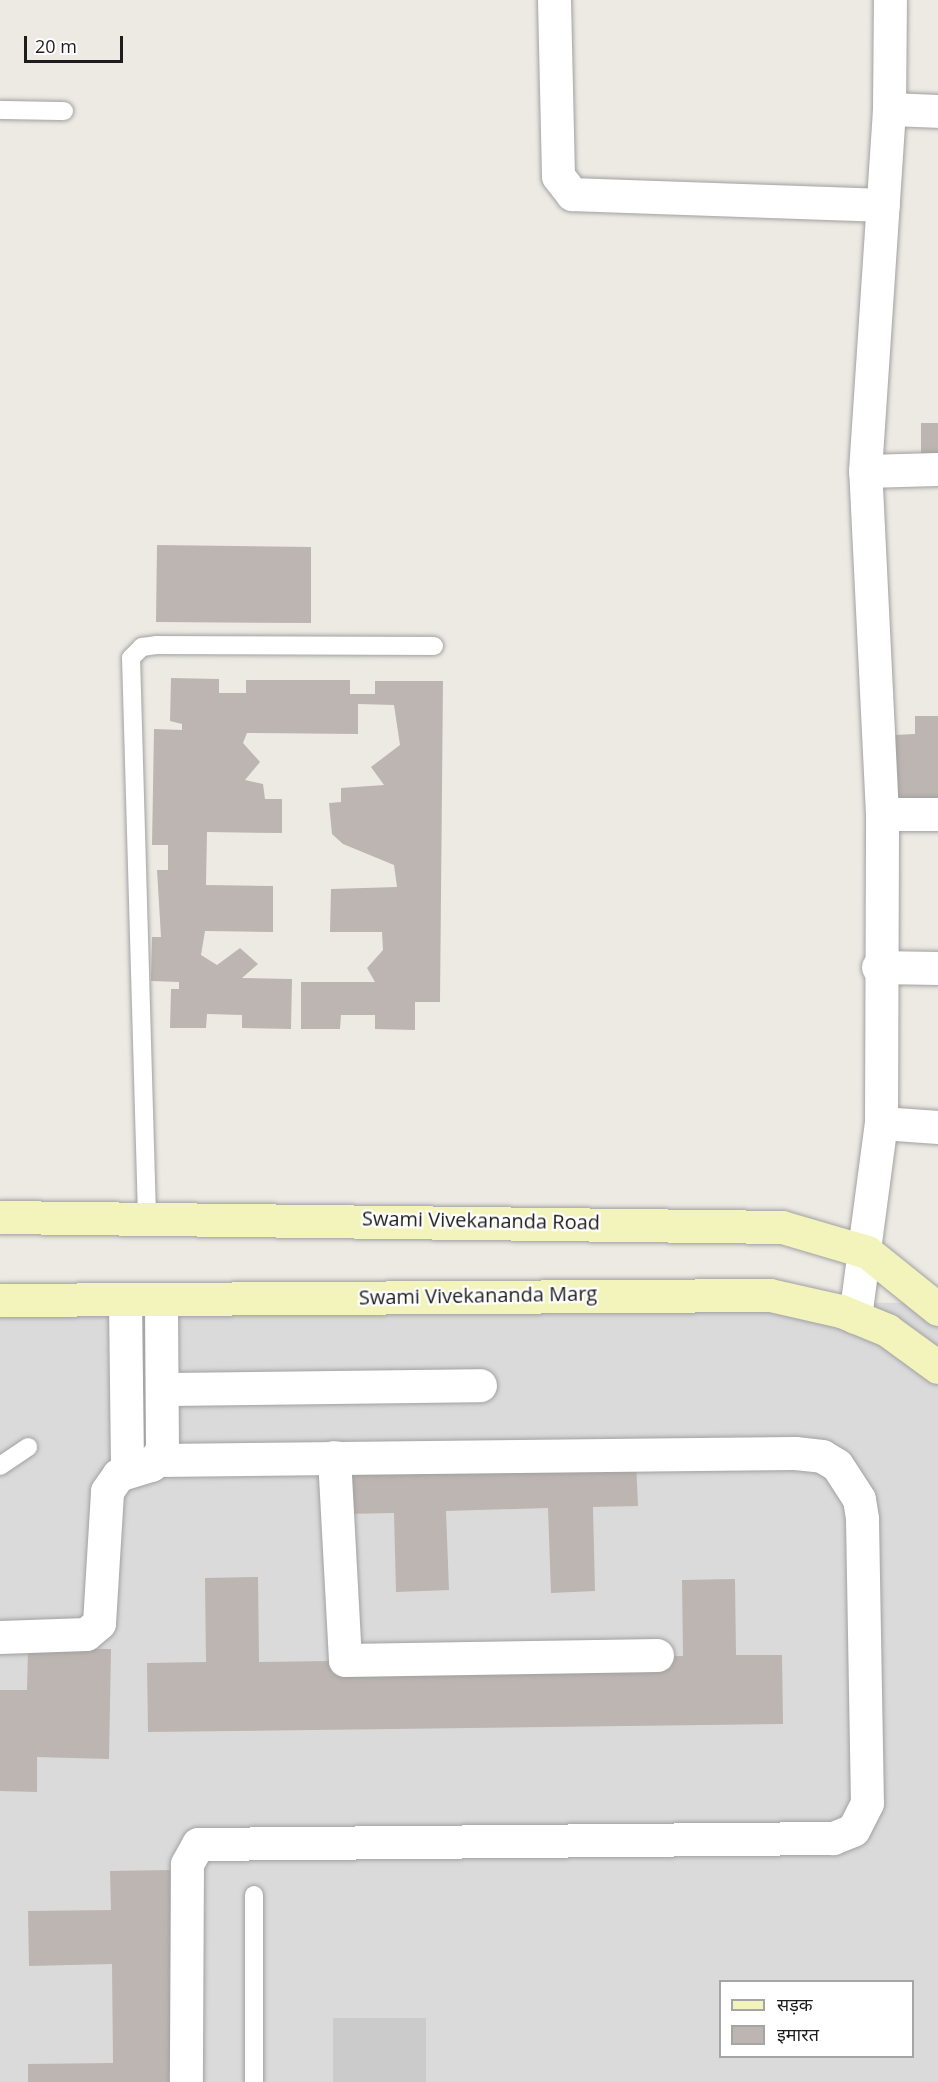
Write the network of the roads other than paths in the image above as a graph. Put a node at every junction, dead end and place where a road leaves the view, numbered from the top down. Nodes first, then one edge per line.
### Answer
1 (554, 0) edge
2 (890, 0) edge
3 (889, 109) junction
4 (0, 110) edge
5 (64, 111) dead end
6 (938, 111) edge
7 (882, 205) junction
8 (938, 469) edge
9 (865, 471) junction
10 (434, 646) dead end
11 (938, 813) edge
12 (882, 814) junction
13 (878, 967) junction
14 (938, 968) edge
15 (880, 1123) junction
16 (938, 1127) edge
17 (147, 1216) junction
18 (0, 1217) edge
19 (867, 1252) junction
20 (930, 1296) edge
21 (0, 1300) edge
22 (161, 1300) junction
23 (125, 1301) junction
24 (855, 1317) junction
25 (938, 1367) edge
26 (480, 1385) dead end
27 (166, 1389) junction
28 (28, 1447) dead end
29 (334, 1457) junction
30 (158, 1460) junction
31 (0, 1466) edge
32 (127, 1471) junction
33 (0, 1637) edge
34 (657, 1655) dead end
35 (254, 1895) dead end
36 (186, 2082) edge
37 (254, 2082) edge

1 - 7 street
2 - 3 street
3 - 6 street
3 - 7 street
4 - 5 lane
7 - 9 street
8 - 9 street
9 - 12 street
10 - 17 lane
11 - 12 street
12 - 13 street
13 - 14 street
13 - 15 street
15 - 16 street
15 - 19 street
17 - 18 street, Swami Vivekananda Road
17 - 19 street, Swami Vivekananda Road
19 - 20 street, Swami Vivekananda Road
19 - 24 street
21 - 23 street, Swami Vivekananda Marg
22 - 23 street, Swami Vivekananda Marg
22 - 24 street, Swami Vivekananda Marg
22 - 27 street
23 - 32 street
24 - 25 street, Swami Vivekananda Marg
26 - 27 street
27 - 30 street
28 - 31 lane
29 - 30 street
29 - 34 street
29 - 36 street
30 - 32 street
32 - 33 street
35 - 37 lane

